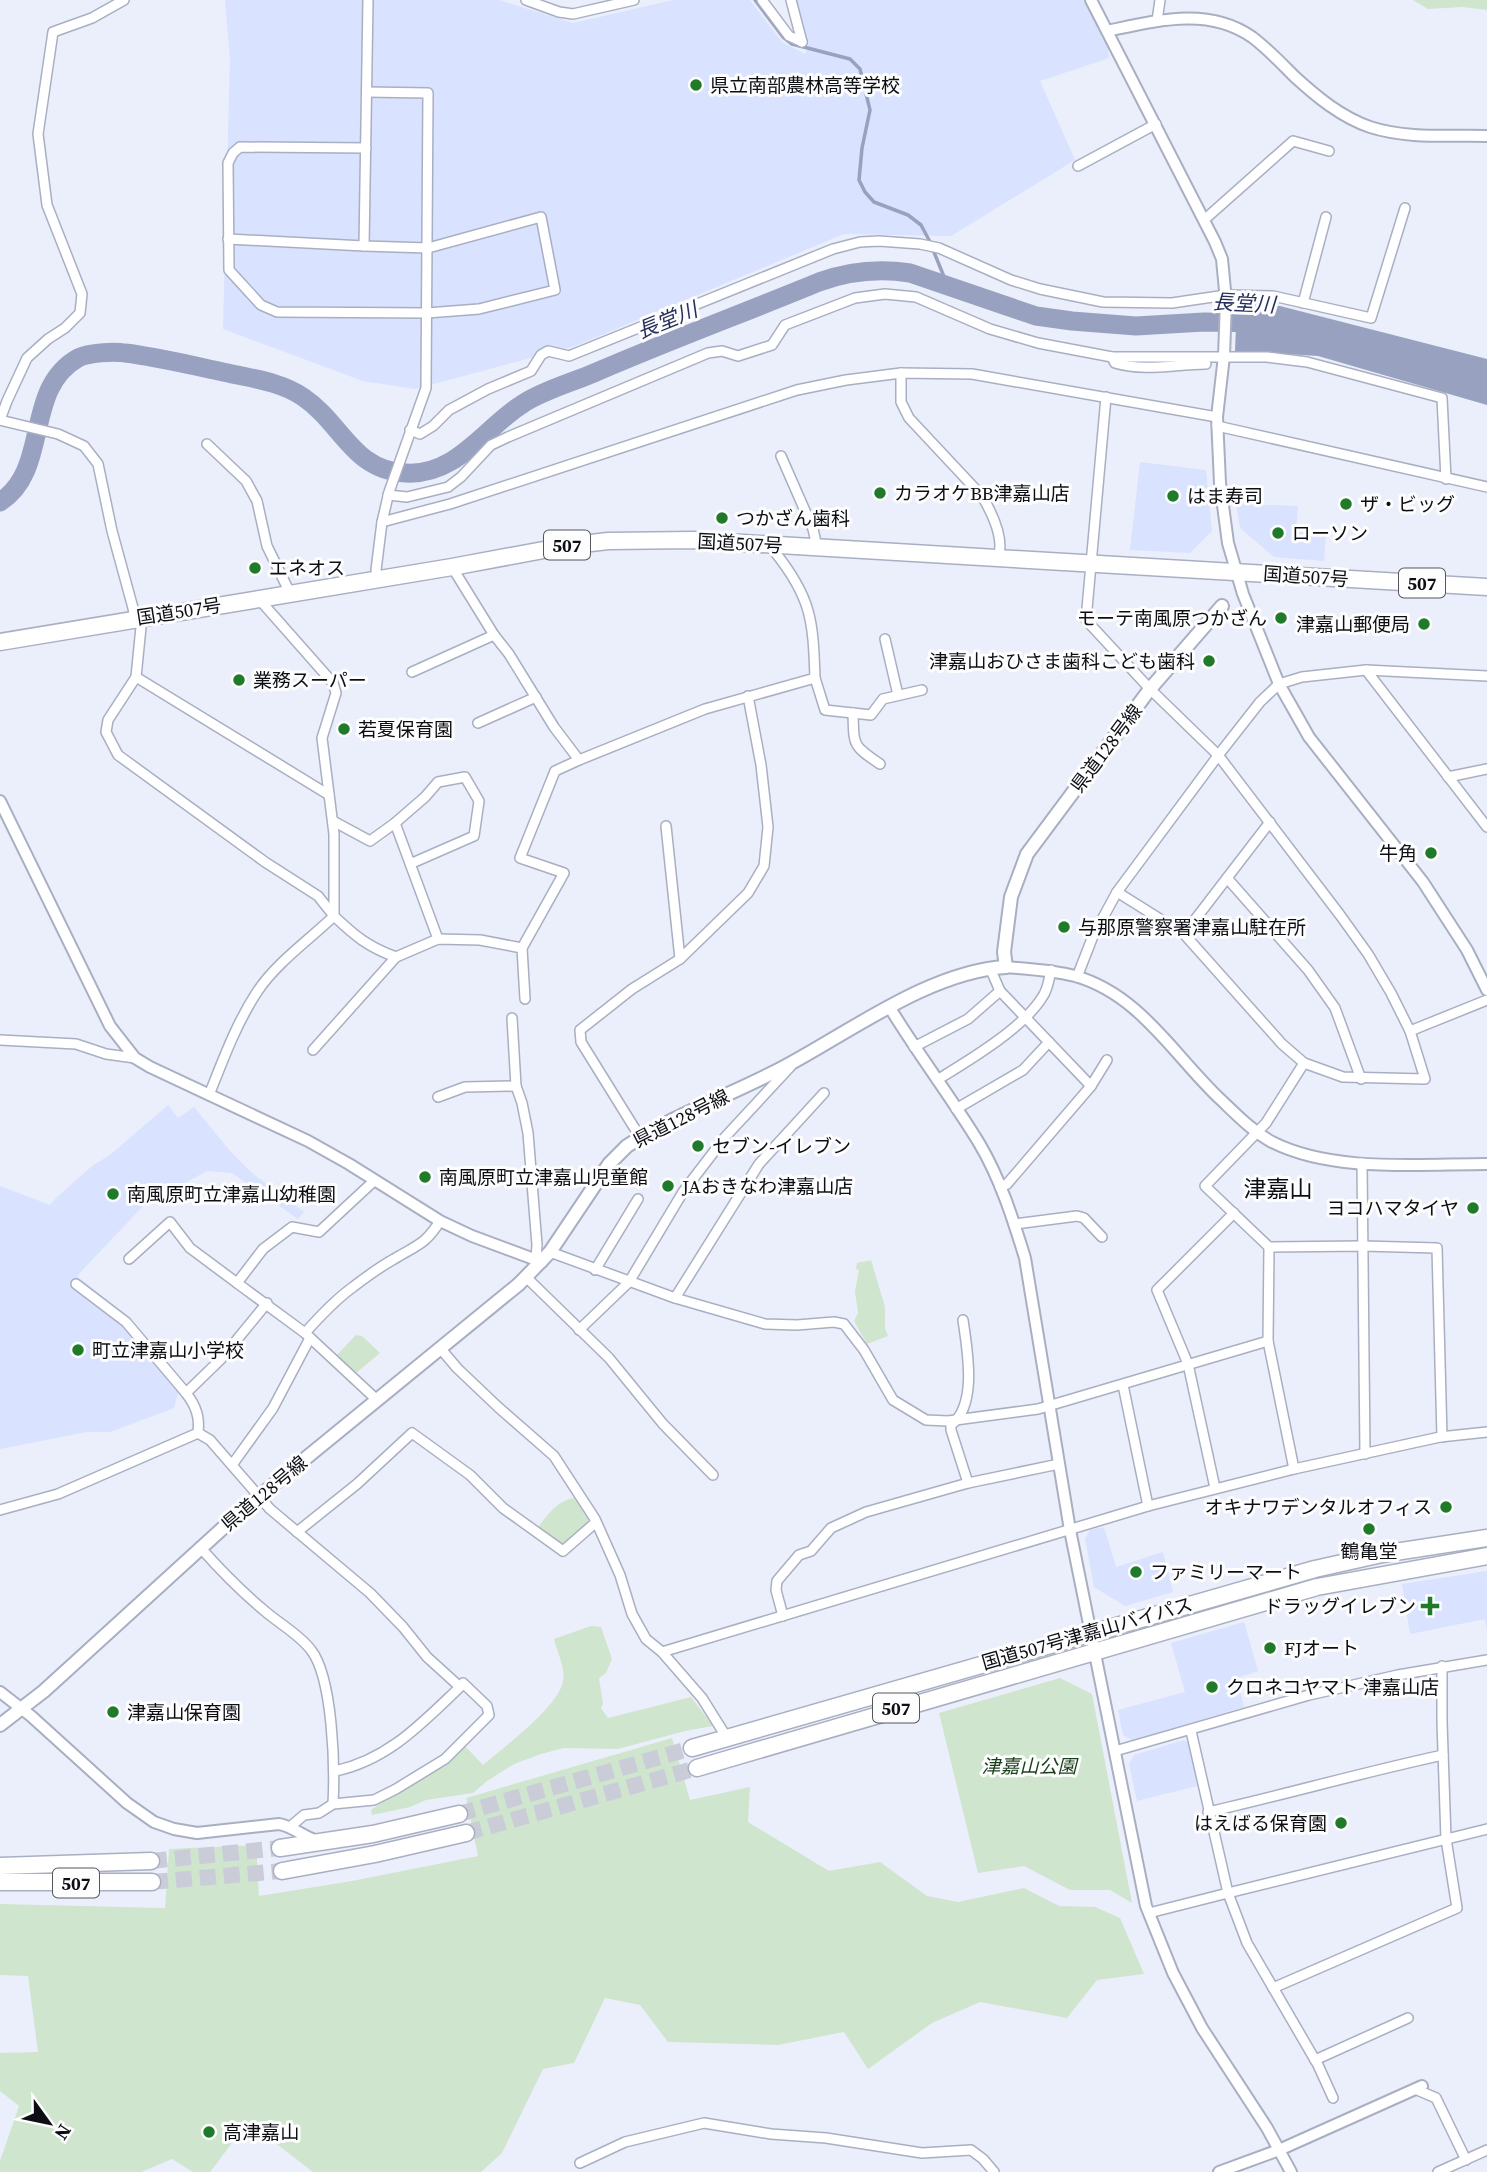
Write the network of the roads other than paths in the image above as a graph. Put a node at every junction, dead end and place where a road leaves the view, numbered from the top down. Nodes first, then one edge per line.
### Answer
1 (124, 0) edge
2 (368, 0) edge
3 (526, 0) edge
4 (634, 0) edge
5 (762, 0) edge
6 (791, 0) edge
7 (1091, 0) edge
8 (1160, 0) edge
9 (1157, 21) junction
10 (1107, 31) junction
11 (367, 92) junction
12 (1156, 124) junction
13 (1487, 136) edge
14 (366, 148) junction
15 (1329, 151) dead end
16 (1078, 166) dead end
17 (1405, 208) dead end
18 (1326, 217) dead end
19 (1204, 220) junction
20 (228, 239) junction
21 (364, 246) junction
22 (428, 248) junction
23 (1226, 298) junction
24 (1303, 303) junction
25 (427, 313) junction
26 (1224, 354) junction
27 (1157, 363) junction
28 (1206, 364) dead end
29 (901, 373) junction
30 (1106, 397) junction
31 (0, 421) edge
32 (1217, 422) junction
33 (409, 433) junction
34 (207, 444) dead end
35 (781, 456) dead end
36 (1446, 479) junction
37 (1487, 487) edge
38 (389, 494) junction
39 (382, 523) junction
40 (774, 545) junction
41 (817, 547) junction
42 (998, 558) junction
43 (1092, 564) junction
44 (452, 567) junction
45 (1236, 572) junction
46 (378, 579) junction
47 (1487, 587) edge
48 (290, 593) junction
49 (258, 598) junction
50 (1222, 606) dead end
51 (135, 618) junction
52 (494, 635) junction
53 (885, 639) dead end
54 (0, 642) edge
55 (1366, 670) junction
56 (412, 672) dead end
57 (1487, 676) edge
58 (136, 677) junction
59 (815, 678) junction
60 (1279, 684) junction
61 (1150, 689) junction
62 (922, 690) dead end
63 (898, 695) junction
64 (748, 696) junction
65 (536, 697) junction
66 (853, 713) junction
67 (478, 723) dead end
68 (1218, 755) junction
69 (579, 760) junction
70 (880, 764) dead end
71 (1487, 769) edge
72 (1448, 777) junction
73 (329, 795) junction
74 (0, 801) edge
75 (333, 821) junction
76 (1270, 822) junction
77 (395, 823) junction
78 (666, 826) dead end
79 (1487, 827) edge
80 (410, 864) junction
81 (1227, 878) junction
82 (1117, 892) junction
83 (334, 916) junction
84 (1184, 934) junction
85 (438, 939) junction
86 (522, 948) junction
87 (396, 957) junction
88 (680, 959) junction
89 (1006, 967) junction
90 (990, 968) junction
91 (1051, 971) junction
92 (1077, 977) junction
93 (1487, 990) edge
94 (1000, 991) junction
95 (524, 999) dead end
96 (1487, 1000) edge
97 (890, 1008) junction
98 (1025, 1016) junction
99 (512, 1018) dead end
100 (1410, 1031) junction
101 (0, 1040) edge
102 (1048, 1042) junction
103 (914, 1047) junction
104 (313, 1050) dead end
105 (135, 1058) junction
106 (797, 1059) junction
107 (1107, 1060) dead end
108 (1304, 1063) junction
109 (1361, 1079) junction
110 (937, 1080) junction
111 (516, 1086) junction
112 (1091, 1086) junction
113 (824, 1093) dead end
114 (209, 1095) junction
115 (438, 1097) dead end
116 (956, 1109) junction
117 (1256, 1133) junction
118 (640, 1138) junction
119 (1362, 1163) junction
120 (1487, 1164) edge
121 (375, 1180) junction
122 (1000, 1187) junction
123 (638, 1199) dead end
124 (1234, 1213) junction
125 (440, 1221) junction
126 (1015, 1224) junction
127 (1102, 1237) dead end
128 (1363, 1245) junction
129 (1269, 1247) junction
130 (542, 1258) junction
131 (129, 1259) dead end
132 (595, 1270) junction
133 (526, 1278) junction
134 (629, 1282) junction
135 (237, 1283) junction
136 (76, 1284) dead end
137 (675, 1298) junction
138 (267, 1303) junction
139 (964, 1320) dead end
140 (579, 1330) junction
141 (308, 1335) junction
142 (1268, 1341) junction
143 (440, 1348) junction
144 (1188, 1364) junction
145 (1123, 1385) junction
146 (186, 1393) junction
147 (377, 1400) junction
148 (1048, 1406) junction
149 (958, 1420) junction
150 (1487, 1432) edge
151 (198, 1433) junction
152 (1442, 1437) junction
153 (1365, 1454) junction
154 (1059, 1464) junction
155 (232, 1465) junction
156 (1294, 1469) junction
157 (713, 1475) dead end
158 (968, 1483) junction
159 (1215, 1488) junction
160 (259, 1497) junction
161 (1147, 1506) junction
162 (0, 1510) edge
163 (595, 1523) junction
164 (1070, 1530) junction
165 (297, 1532) junction
166 (1487, 1538) edge
167 (200, 1547) junction
168 (1487, 1556) edge
169 (783, 1616) junction
170 (1092, 1632) junction
171 (1095, 1650) junction
172 (662, 1652) junction
173 (1487, 1660) edge
174 (1442, 1666) junction
175 (463, 1683) dead end
176 (0, 1692) edge
177 (21, 1708) junction
178 (0, 1725) edge
179 (1191, 1731) junction
180 (727, 1738) junction
181 (692, 1748) tunnel mouth
182 (1115, 1751) junction
183 (1443, 1755) junction
184 (697, 1768) tunnel mouth
185 (335, 1771) junction
186 (333, 1804) junction
187 (1208, 1812) junction
188 (459, 1814) tunnel mouth
189 (291, 1826) junction
190 (1487, 1829) edge
191 (466, 1833) tunnel mouth
192 (1446, 1839) junction
193 (320, 1842) junction
194 (280, 1848) tunnel mouth
195 (151, 1861) tunnel mouth
196 (0, 1866) edge
197 (282, 1871) tunnel mouth
198 (0, 1882) edge
199 (152, 1882) tunnel mouth
200 (1228, 1892) junction
201 (1149, 1913) junction
202 (1273, 1988) junction
203 (1409, 2018) dead end
204 (1315, 2060) junction
205 (1419, 2087) joint
206 (1333, 2098) dead end
207 (1279, 2150) junction
208 (1487, 2150) edge
209 (1466, 2160) junction
210 (580, 2163) dead end
211 (994, 2172) edge
212 (1219, 2172) edge
213 (1291, 2172) edge
214 (1438, 2172) edge

1 - 31 street
2 - 11 street
3 - 4 street
5 - 6 street
7 - 10 street
8 - 9 street
9 - 10 street
9 - 13 street
10 - 12 street
11 - 14 street
11 - 22 street
12 - 16 street
12 - 19 street
14 - 20 street
14 - 21 street
15 - 19 street
17 - 24 street
18 - 24 street
19 - 23 street
20 - 21 street
20 - 25 street
21 - 22 street
22 - 25 street
22 - 25 street
23 - 24 street
23 - 26 street
23 - 33 street
25 - 33 street
26 - 27 street
26 - 32 street
26 - 36 street
27 - 28 street
27 - 38 street
29 - 30 street
29 - 39 street
29 - 42 street
30 - 32 street
30 - 43 street
31 - 51 street
32 - 36 street
32 - 45 street
33 - 38 street
34 - 48 street
35 - 41 street
36 - 37 street
38 - 39 street
39 - 46 street
40 - 41 highway, 国道507号 / 507
40 - 44 highway, 国道507号 / 507
40 - 59 street
41 - 42 highway, 国道507号 / 507
42 - 43 highway, 国道507号 / 507
43 - 45 highway, 国道507号 / 507
43 - 61 street
44 - 46 highway, 国道507号 / 507
44 - 52 street
45 - 47 highway, 国道507号 / 507
45 - 60 street
46 - 48 highway, 国道507号 / 507
48 - 49 highway, 国道507号 / 507
49 - 51 highway, 国道507号 / 507
49 - 73 street
50 - 61 main road, 県道128号線
51 - 54 highway, 国道507号 / 507
51 - 58 street
52 - 56 street
52 - 65 street
53 - 63 street
55 - 57 street
55 - 60 street
55 - 72 street
58 - 73 street
58 - 83 street
59 - 64 street
59 - 66 street
60 - 68 street
60 - 93 street
61 - 68 street
61 - 89 main road, 県道128号線
62 - 63 street
63 - 66 street
64 - 69 street
64 - 88 street
65 - 67 street
65 - 69 street
66 - 70 street
68 - 76 street
68 - 82 street
69 - 86 street
71 - 72 street
72 - 79 street
73 - 75 street
74 - 105 street
75 - 77 street
75 - 83 street
76 - 81 street
76 - 100 street
77 - 80 street
77 - 80 street
78 - 88 street
80 - 85 street
81 - 84 street
81 - 109 street
82 - 84 street
82 - 92 street
83 - 87 street
83 - 114 street
84 - 108 street
85 - 86 street
85 - 87 street
86 - 95 street
87 - 104 street
88 - 118 street
89 - 90 main road, 県道128号線
89 - 91 street
90 - 94 street
90 - 97 main road, 県道128号線
91 - 92 street
91 - 98 street
92 - 117 street
94 - 98 street
94 - 103 street
96 - 100 street
97 - 103 street
97 - 106 main road, 県道128号線
98 - 102 street
98 - 110 street
99 - 111 street
100 - 109 street
101 - 105 street
102 - 112 street
102 - 116 street
103 - 110 street
105 - 114 street
106 - 118 main road, 県道128号線
106 - 134 street
107 - 112 street
108 - 109 street
108 - 117 street
110 - 116 street
111 - 115 street
111 - 130 street
112 - 122 street
113 - 137 street
114 - 121 street
116 - 122 street
117 - 119 street
117 - 124 street
118 - 130 main road, 県道128号線
119 - 120 street
119 - 128 street
121 - 125 street
121 - 135 street
122 - 126 street
123 - 132 street
124 - 129 street
124 - 144 street
125 - 130 street
125 - 141 street
126 - 127 street
126 - 148 street
128 - 129 street
128 - 152 street
128 - 153 street
129 - 142 street
130 - 132 street
130 - 133 main road, 県道128号線
131 - 135 street
132 - 134 street
133 - 140 street
133 - 143 main road, 県道128号線
134 - 137 street
134 - 140 street
135 - 138 street
136 - 146 street
137 - 149 street
138 - 141 street
138 - 146 street
139 - 149 street
140 - 157 street
141 - 147 street
141 - 155 street
142 - 144 street
142 - 156 street
143 - 147 main road, 県道128号線
143 - 163 street
144 - 145 street
144 - 159 street
145 - 148 street
145 - 161 street
146 - 151 street
147 - 160 main road, 県道128号線
148 - 149 street
148 - 154 street
149 - 158 street
150 - 152 street
151 - 155 street
151 - 162 street
152 - 153 street
153 - 156 street
154 - 158 street
154 - 164 street
155 - 160 street
156 - 159 street
158 - 169 street
159 - 161 street
160 - 165 street
160 - 167 main road, 県道128号線
161 - 164 street
163 - 165 street
163 - 172 street
164 - 169 street
164 - 170 street
165 - 185 street
166 - 170 highway, 国道507号津嘉山バイパス / 507
167 - 177 main road, 県道128号線
167 - 185 street
168 - 171 highway, 国道507号津嘉山バイパス / 507
169 - 172 street
170 - 171 street
170 - 180 highway, 国道507号津嘉山バイパス / 507
171 - 182 street
171 - 184 highway, 国道507号津嘉山バイパス / 507
172 - 180 street
173 - 174 street
174 - 179 street
174 - 183 street
175 - 186 street
176 - 177 street
177 - 178 main road, 県道128号線
177 - 189 street
179 - 182 street
179 - 187 street
180 - 181 highway, 国道507号津嘉山バイパス / 507
182 - 201 street
183 - 187 street
183 - 192 street
185 - 186 street
186 - 189 street
187 - 200 street
188 - 193 highway
189 - 193 street
190 - 192 street
191 - 197 highway
192 - 200 street
192 - 202 street
193 - 194 highway
195 - 196 highway, 507
198 - 199 highway, 507
200 - 201 street
200 - 202 street
201 - 207 street
202 - 204 street
203 - 204 street
204 - 206 street
205 - 207 street
205 - 209 street
207 - 212 street
207 - 213 street
208 - 209 street
209 - 214 street
210 - 211 street

